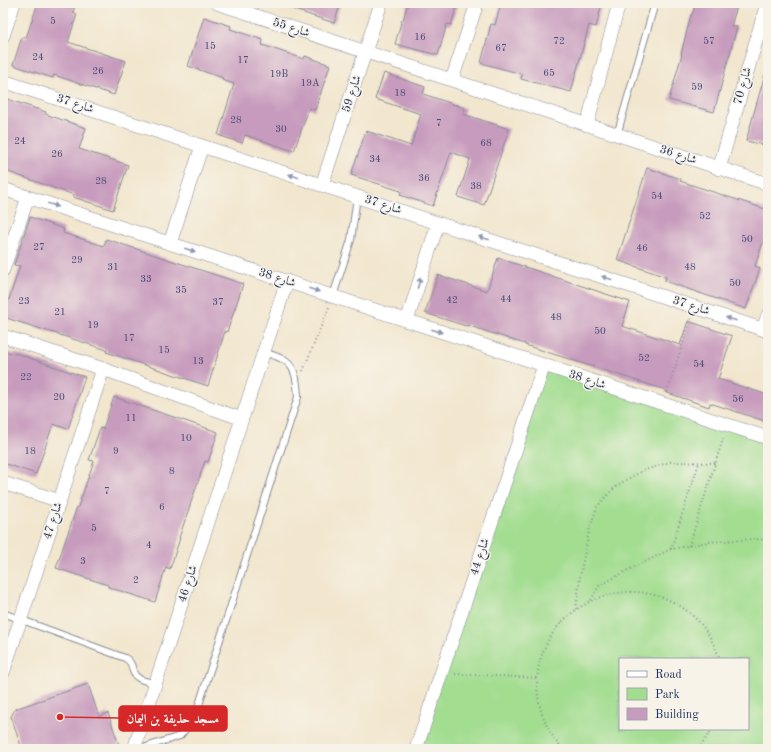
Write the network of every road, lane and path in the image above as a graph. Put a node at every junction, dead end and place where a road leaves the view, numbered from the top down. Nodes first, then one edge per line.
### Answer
1 (14, 3) edge
2 (217, 3) edge
3 (381, 3) edge
4 (477, 3) edge
5 (618, 3) edge
6 (655, 3) edge
7 (767, 3) edge
8 (3, 36) edge
9 (366, 52) junction
10 (452, 80) junction
11 (3, 81) edge
12 (588, 125) junction
13 (617, 135) junction
14 (202, 146) junction
15 (720, 169) junction
16 (768, 184) edge
17 (322, 185) junction
18 (3, 189) edge
19 (28, 197) junction
20 (357, 197) junction
21 (438, 223) junction
22 (170, 243) junction
23 (3, 270) edge
24 (287, 281) junction
25 (333, 296) junction
26 (694, 307) junction
27 (768, 315) edge
28 (407, 321) junction
29 (766, 330) edge
30 (3, 336) edge
31 (264, 352) junction
32 (544, 365) junction
33 (103, 369) junction
34 (296, 378) junction
35 (663, 404) junction
36 (242, 418) junction
37 (728, 425) junction
38 (768, 438) edge
39 (699, 463) junction
40 (716, 463) junction
41 (3, 483) edge
42 (60, 501) junction
43 (768, 540) edge
44 (689, 546) junction
45 (671, 550) junction
46 (590, 601) junction
47 (576, 609) junction
48 (3, 613) edge
49 (21, 620) junction
50 (720, 658) edge
51 (3, 673) edge
52 (441, 674) junction
53 (537, 678) junction
54 (156, 683) junction
55 (711, 730) edge
56 (134, 749) edge
57 (140, 749) edge
58 (416, 749) edge
59 (562, 749) edge
60 (698, 749) edge

1 - 8 street
2 - 9 street, شارع 55
3 - 9 street, شارع 59
4 - 10 street
5 - 12 street
6 - 13 lane
7 - 15 street, شارع 70
9 - 10 street, شارع 36
9 - 17 street, شارع 59
10 - 12 street, شارع 36
11 - 14 street, شارع 37
12 - 13 street, شارع 36
13 - 15 street, شارع 36
17 -> 14 street, شارع 37
14 - 22 street
15 - 16 street, شارع 36
17 - 20 street, شارع 37
18 - 19 street, شارع 38
19 -> 22 street, شارع 38
19 - 23 street
20 - 21 street, شارع 37
20 - 25 lane
26 -> 21 street, شارع 37
28 -> 21 street
22 -> 24 street, شارع 38
24 -> 25 street, شارع 38
24 - 31 street, شارع 46
25 - 28 street, شارع 38
25 - 34 path
29 -> 26 street, شارع 37
26 - 35 path
27 - 29 street, شارع 37
28 -> 32 street, شارع 38
30 - 33 street
31 - 34 lane
31 - 36 street, شارع 46
32 - 35 street, شارع 38
32 - 52 street, شارع 44
33 - 36 street
33 - 42 street, شارع 47
34 - 57 lane
35 - 37 street, شارع 38
36 - 54 street, شارع 46
37 - 38 street, شارع 38
37 - 40 path
39 - 40 path
39 - 45 path
39 - 47 path
40 - 44 path
41 - 42 street
42 - 49 street, شارع 47
43 - 44 path
44 - 45 path
45 - 46 path
46 - 47 path
46 - 50 path
47 - 53 path
48 - 49 lane
49 - 51 street, شارع 47
49 - 54 lane
52 - 53 path
52 - 58 street, شارع 44
53 - 59 path
54 - 56 street, شارع 46
55 - 60 path

